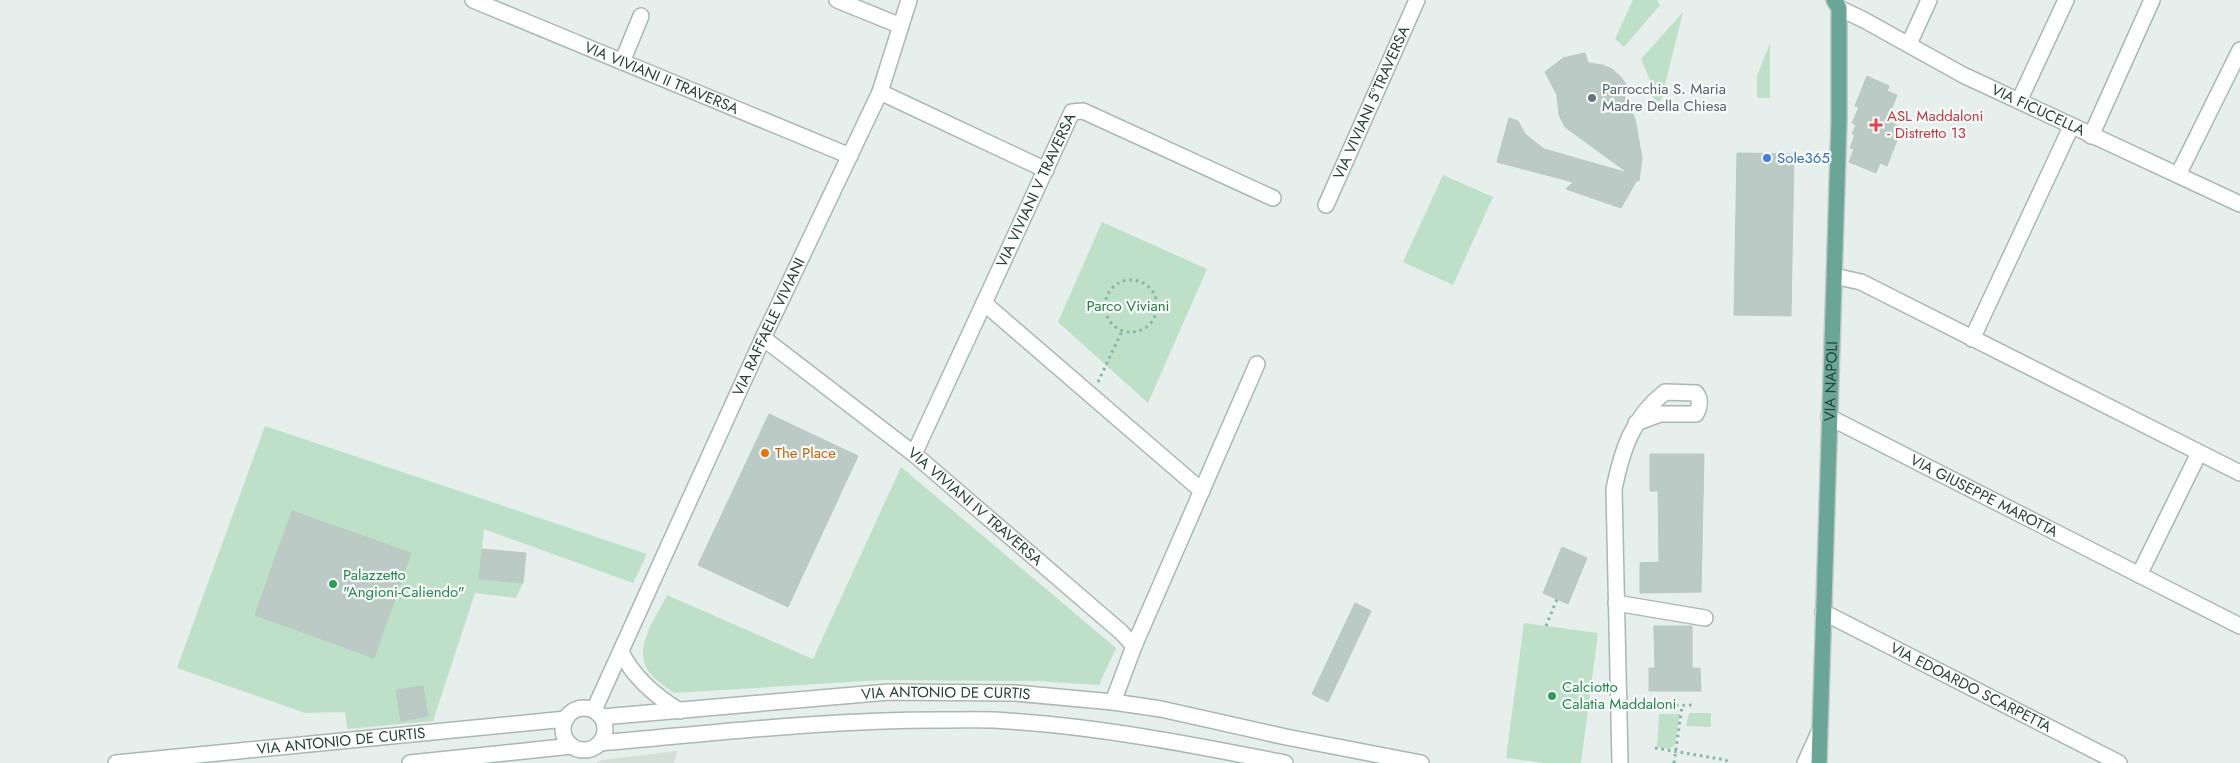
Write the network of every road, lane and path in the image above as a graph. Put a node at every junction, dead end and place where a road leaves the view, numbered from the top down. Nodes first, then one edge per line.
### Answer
1 (473, 0) edge
2 (836, 0) edge
3 (910, 0) edge
4 (1417, 0) edge
5 (1929, 0) edge
6 (2066, 0) edge
7 (2152, 0) edge
8 (1837, 4) edge
9 (641, 16) dead end
10 (901, 26) junction
11 (1908, 44) junction
12 (2240, 50) edge
13 (622, 62) junction
14 (880, 92) junction
15 (2019, 100) junction
16 (2071, 127) junction
17 (2091, 136) junction
18 (850, 156) junction
19 (1046, 170) junction
20 (2178, 175) junction
21 (1273, 198) dead end
22 (2240, 204) edge
23 (1326, 205) dead end
24 (1834, 276) junction
25 (984, 303) junction
26 (1122, 331) junction
27 (763, 338) junction
28 (1972, 339) junction
29 (1257, 364) dead end
30 (1092, 396) junction
31 (1829, 417) junction
32 (1636, 424) dead end
33 (2199, 452) junction
34 (914, 454) junction
35 (2240, 473) edge
36 (1202, 491) junction
37 (2139, 575) junction
38 (1557, 599) dead end
39 (1616, 603) junction
40 (1823, 612) junction
41 (1705, 618) dead end
42 (1546, 626) dead end
43 (2240, 626) edge
44 (1134, 646) junction
45 (621, 652) junction
46 (1113, 702) junction
47 (1692, 705) dead end
48 (1650, 706) dead end
49 (1682, 706) junction
50 (680, 711) junction
51 (598, 714) junction
52 (566, 719) junction
53 (1820, 729) junction
54 (1286, 738) junction
55 (600, 743) junction
56 (1654, 748) dead end
57 (1676, 752) junction
58 (574, 753) edge
59 (116, 763) edge
60 (410, 763) edge
61 (1283, 763) edge
62 (1422, 763) edge
63 (1620, 763) edge
64 (1674, 763) edge
65 (1728, 763) edge
66 (1805, 763) edge
67 (1819, 763) edge
68 (2119, 763) edge

1 - 13 street, VIA VIVIANI II TRAVERSA
2 - 10 street
3 - 10 street, VIA RAFFAELE VIVIANI
4 - 23 street, VIA VIVIANI 5°TRAVERSA
5 - 11 street
6 - 15 street
7 - 17 street
8 - 11 street, VIA FICUCELLA
8 - 24 main road, VIA NAPOLI
9 - 13 street
10 - 14 street, VIA RAFFAELE VIVIANI
11 - 15 street, VIA FICUCELLA
12 - 20 street
13 - 18 street, VIA VIVIANI II TRAVERSA
14 - 18 street, VIA RAFFAELE VIVIANI
14 - 19 street
15 - 16 street, VIA FICUCELLA
16 - 17 street, VIA FICUCELLA
16 - 28 street
17 - 20 street, VIA FICUCELLA
18 - 27 street, VIA RAFFAELE VIVIANI
19 - 21 street, VIA VIVIANI V TRAVERSA
19 - 25 street, VIA VIVIANI V TRAVERSA
20 - 22 street, VIA FICUCELLA
24 - 28 street
24 - 31 main road, VIA NAPOLI
25 - 30 street
25 - 34 street, VIA VIVIANI V TRAVERSA
26 - 26 path
26 - 30 path
27 - 34 street, VIA VIVIANI IV TRAVERSA
27 - 45 street, VIA RAFFAELE VIVIANI
28 - 33 street
29 - 36 street
30 - 36 street
31 - 37 street, VIA GIUSEPPE MAROTTA
31 - 40 main road, VIA NAPOLI
32 - 39 street
33 - 35 street
33 - 37 street
34 - 44 street, VIA VIVIANI IV TRAVERSA
36 - 44 street
37 - 43 street, VIA GIUSEPPE MAROTTA
38 - 42 path
39 - 41 street
39 - 63 street
40 - 53 main road, VIA NAPOLI
40 - 68 street, VIA EDOARDO SCARPETTA
44 - 46 street
45 - 50 street
45 - 51 street, VIA RAFFAELE VIVIANI
46 - 50 street, VIA ANTONIO DE CURTIS
46 - 54 street, VIA ANTONIO DE CURTIS
47 - 49 path
48 - 49 path
49 - 57 path
50 - 51 street, VIA ANTONIO DE CURTIS
51 - 52 street, VIA ANTONIO DE CURTIS
51 - 55 street
52 - 58 street
52 - 59 street, VIA ANTONIO DE CURTIS
53 - 66 street
53 - 67 main road, VIA NAPOLI
54 - 61 street, VIA ANTONIO DE CURTIS
54 - 62 street, VIA ANTONIO DE CURTIS
55 - 58 street, VIA ANTONIO DE CURTIS
55 - 61 street, VIA ANTONIO DE CURTIS
56 - 57 path
57 - 64 path
57 - 65 path
58 - 60 street, VIA ANTONIO DE CURTIS

